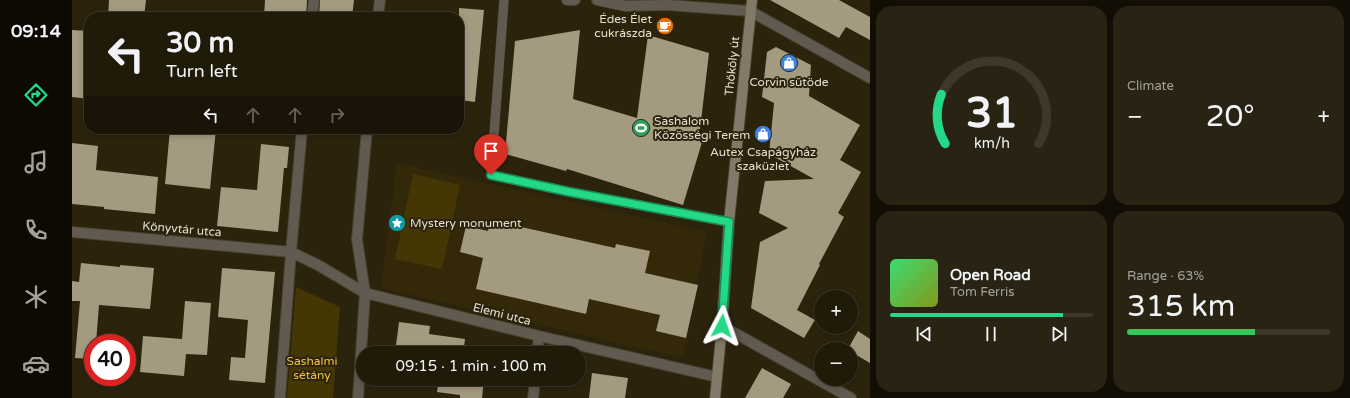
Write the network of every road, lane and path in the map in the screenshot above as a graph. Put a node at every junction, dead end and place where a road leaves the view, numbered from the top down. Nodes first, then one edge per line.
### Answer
1 (314, 0) edge
2 (380, 0) edge
3 (504, 0) edge
4 (567, 0) edge
5 (575, 0) edge
6 (597, 0) edge
7 (752, 0) edge
8 (750, 11) junction
9 (313, 12) edge
10 (379, 12) edge
11 (870, 78) edge
12 (302, 134) edge
13 (367, 134) edge
14 (729, 222) junction
15 (72, 232) edge
16 (290, 252) junction
17 (365, 293) junction
18 (722, 326) junction
19 (538, 336) junction
20 (537, 346) edge
21 (717, 377) junction
22 (534, 386) edge
23 (280, 398) edge
24 (358, 398) edge
25 (533, 398) edge
26 (715, 398) edge
27 (851, 398) edge

1 - 9 street
2 - 10 street
3 - 14 lane
4 - 5 street
6 - 8 street
7 - 8 street, Thököly út
8 - 11 street
8 - 14 street, Thököly út
12 - 16 street
13 - 17 street
14 - 18 street, Thököly út
15 - 16 street, Könyvtár utca
16 - 17 street, Elemi utca
16 - 23 street
17 - 19 street, Elemi utca
17 - 24 street
18 - 21 street, Thököly út
18 - 27 street
19 - 20 street
19 - 21 street, Elemi utca
21 - 26 street, Thököly út
22 - 25 street

